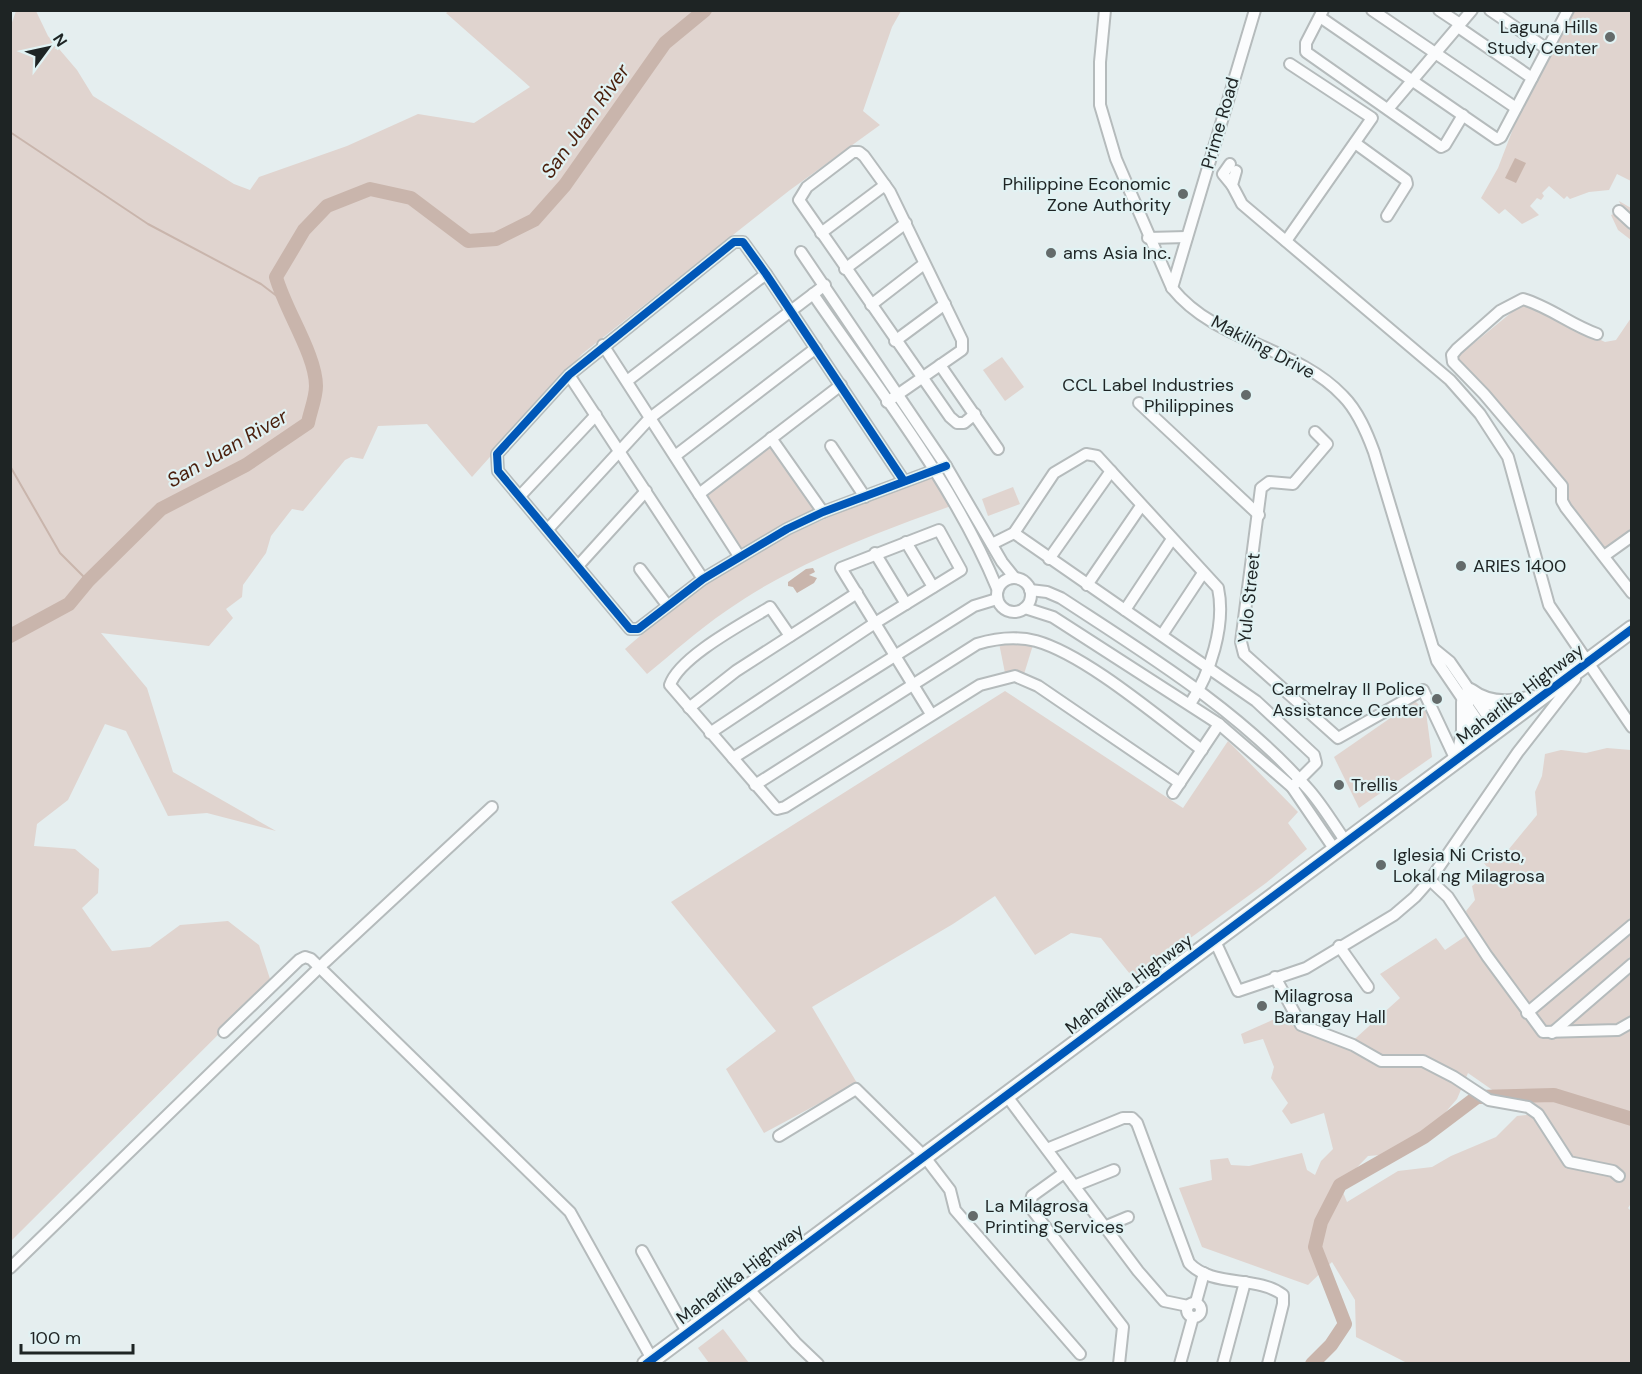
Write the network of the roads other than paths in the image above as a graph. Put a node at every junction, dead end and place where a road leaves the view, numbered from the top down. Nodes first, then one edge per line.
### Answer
1 (1106, 10) edge
2 (1255, 10) edge
3 (1372, 10) edge
4 (1439, 10) edge
5 (1472, 10) edge
6 (1490, 10) edge
7 (1563, 12) edge
8 (1322, 14) edge
9 (1459, 26) junction
10 (1547, 49) junction
11 (1436, 53) junction
12 (1290, 64) dead end
13 (1532, 78) junction
14 (1412, 81) junction
15 (1516, 108) junction
16 (1388, 109) junction
17 (1463, 116) junction
18 (1355, 143) junction
19 (1233, 167) dead end
20 (885, 185) junction
21 (1619, 211) dead end
22 (1387, 216) dead end
23 (906, 223) junction
24 (1632, 223) edge
25 (821, 233) junction
26 (1187, 237) junction
27 (1148, 238) junction
28 (1286, 241) junction
29 (801, 252) dead end
30 (924, 264) junction
31 (845, 269) junction
32 (766, 274) junction
33 (825, 285) junction
34 (1172, 288) junction
35 (813, 294) junction
36 (945, 304) junction
37 (871, 305) junction
38 (790, 310) junction
39 (1597, 334) dead end
40 (895, 341) junction
41 (603, 345) junction
42 (816, 348) junction
43 (940, 365) junction
44 (568, 375) junction
45 (921, 378) junction
46 (627, 381) junction
47 (841, 385) junction
48 (898, 394) junction
49 (887, 402) junction
50 (1139, 403) dead end
51 (975, 414) junction
52 (596, 415) junction
53 (650, 418) junction
54 (1315, 432) dead end
55 (771, 438) junction
56 (831, 446) dead end
57 (998, 448) dead end
58 (621, 452) junction
59 (675, 456) junction
60 (946, 466) junction
61 (934, 470) junction
62 (1111, 471) junction
63 (904, 481) junction
64 (646, 492) junction
65 (699, 494) junction
66 (520, 495) junction
67 (865, 497) junction
68 (1141, 506) junction
69 (823, 512) junction
70 (1259, 515) junction
71 (548, 529) junction
72 (1014, 533) junction
73 (1632, 536) edge
74 (1172, 539) junction
75 (906, 542) junction
76 (992, 544) junction
77 (875, 553) junction
78 (739, 556) junction
79 (1604, 556) junction
80 (1049, 559) junction
81 (578, 566) junction
82 (640, 569) dead end
83 (1203, 573) junction
84 (1014, 577) junction
85 (703, 579) junction
86 (1087, 585) junction
87 (933, 587) junction
88 (1030, 590) junction
89 (857, 593) junction
90 (1632, 593) edge
91 (997, 594) junction
92 (906, 604) junction
93 (667, 605) junction
94 (1025, 608) junction
95 (1125, 610) junction
96 (875, 623) junction
97 (1632, 629) edge
98 (1162, 635) junction
99 (790, 636) junction
100 (895, 655) junction
101 (1588, 662) junction
102 (1211, 668) junction
103 (913, 684) junction
104 (1199, 690) junction
105 (1468, 697) junction
106 (1542, 697) junction
107 (1190, 704) junction
108 (689, 708) junction
109 (931, 714) junction
110 (1219, 724) junction
111 (1632, 727) edge
112 (710, 733) junction
113 (1492, 733) junction
114 (1202, 750) junction
115 (733, 758) junction
116 (1458, 758) junction
117 (1180, 783) junction
118 (1296, 784) junction
119 (755, 785) junction
120 (1173, 793) dead end
121 (492, 807) dead end
122 (1340, 846) junction
123 (1430, 880) junction
124 (1632, 925) edge
125 (1214, 939) junction
126 (1339, 945) junction
127 (1632, 964) edge
128 (319, 968) junction
129 (1275, 977) junction
130 (1368, 987) dead end
131 (1527, 1013) junction
132 (1632, 1022) edge
133 (224, 1032) dead end
134 (1552, 1033) junction
135 (1006, 1095) junction
136 (778, 1136) dead end
137 (1047, 1149) junction
138 (924, 1156) junction
139 (1114, 1170) dead end
140 (1064, 1173) junction
141 (1618, 1176) dead end
142 (1074, 1186) junction
143 (1128, 1217) dead end
144 (1104, 1227) junction
145 (642, 1251) dead end
146 (10, 1268) edge
147 (1204, 1274) junction
148 (1245, 1282) junction
149 (747, 1287) junction
150 (1192, 1304) junction
151 (687, 1332) junction
152 (1080, 1354) dead end
153 (649, 1361) edge
154 (818, 1364) edge
155 (1119, 1364) edge
156 (1180, 1364) edge
157 (1223, 1364) edge
158 (1268, 1364) edge

1 - 27 street, Makiling Drive
2 - 26 street, Prime Road
3 - 11 street
4 - 9 street
5 - 9 street
6 - 10 street
7 - 10 street
8 - 14 street
8 - 16 street
9 - 11 street
9 - 13 street
10 - 13 street
11 - 14 street
11 - 15 street
12 - 18 street
13 - 15 street
14 - 16 street
14 - 17 street
15 - 17 street
16 - 17 street
18 - 22 street
18 - 28 street
19 - 28 street
20 - 23 street
20 - 25 street
20 - 25 street
21 - 24 street
23 - 30 street
23 - 31 street
25 - 31 street
26 - 27 street
26 - 34 street, Prime Road
27 - 34 street, Makiling Drive
28 - 101 street
29 - 33 street
30 - 36 street
30 - 37 street
31 - 37 street
32 - 38 street
32 - 41 street
32 - 46 street
33 - 35 street
33 - 48 street
34 - 105 street, Makiling Drive
35 - 38 street
35 - 49 street
36 - 40 street
36 - 43 street
37 - 40 street
38 - 42 street
38 - 53 street
39 - 79 street
40 - 45 street
41 - 44 street
41 - 46 street
42 - 47 street
42 - 59 street
43 - 45 street
43 - 51 street
44 - 52 street
44 - 66 street
45 - 48 street
45 - 51 street
46 - 53 street
47 - 55 street
47 - 63 street
48 - 49 street
48 - 60 street
49 - 61 street
50 - 70 street
51 - 57 street
52 - 58 street
52 - 66 street
53 - 58 street
53 - 59 street
54 - 70 street, Yulo Street
55 - 65 street
55 - 69 street
56 - 67 street
58 - 64 street
58 - 71 street
59 - 65 street
60 - 61 street
60 - 76 street
61 - 63 street
61 - 91 street
62 - 68 street
62 - 72 street
62 - 80 street
63 - 67 street
64 - 81 street
64 - 85 street
65 - 78 street
66 - 71 street
67 - 69 street
68 - 74 street
68 - 86 street
69 - 78 street
70 - 116 street, Yulo Street
71 - 81 street
72 - 76 street
72 - 80 street
73 - 79 street
74 - 83 street
74 - 95 street
75 - 77 street
75 - 87 street
75 - 87 street
76 - 84 street
77 - 89 street
77 - 92 street
78 - 85 street
79 - 90 street
80 - 86 street
81 - 93 street
82 - 93 street
83 - 98 street
83 - 102 street
84 - 88 street
84 - 91 street
85 - 93 street
86 - 95 street
87 - 92 street
88 - 94 street
88 - 104 street
89 - 96 street
89 - 99 street
91 - 94 street
91 - 100 street
92 - 96 street
94 - 107 street
95 - 98 street
96 - 100 street
96 - 112 street
97 - 101 highway, Maharlika Highway
98 - 102 street
99 - 108 street
99 - 108 street
100 - 103 street
100 - 115 street
101 - 106 highway, Maharlika Highway
101 - 111 street
101 - 123 street
102 - 104 street
102 - 118 street
103 - 109 street
103 - 114 street
103 - 119 street
104 - 107 street
104 - 118 street
105 - 106 highway
105 - 113 street, Makiling Drive
105 - 116 highway
106 - 113 highway, Maharlika Highway
107 - 110 street
108 - 112 street
109 - 117 street
109 - 119 street
110 - 114 street
110 - 118 street
112 - 115 street
113 - 116 highway, Maharlika Highway
114 - 117 street
115 - 119 street
116 - 122 highway, Maharlika Highway
117 - 120 street
118 - 122 street
121 - 128 street
122 - 125 highway, Maharlika Highway
123 - 126 street
123 - 131 street
124 - 131 street
125 - 129 street
125 - 135 highway, Maharlika Highway
126 - 129 street
126 - 130 street
127 - 134 street
128 - 133 street
128 - 146 street
128 - 153 street
129 - 141 street
131 - 134 street
132 - 134 street
135 - 137 street
135 - 138 highway, Maharlika Highway
136 - 138 street
137 - 140 street
137 - 147 street
138 - 149 highway, Maharlika Highway
138 - 152 street
139 - 142 street
140 - 142 street
140 - 155 street
142 - 144 street
143 - 144 street
144 - 150 street
145 - 151 street
147 - 148 street
147 - 150 street
148 - 157 street
148 - 158 street
149 - 151 highway, Maharlika Highway
149 - 154 street
150 - 156 street
151 - 153 highway, Maharlika Highway

